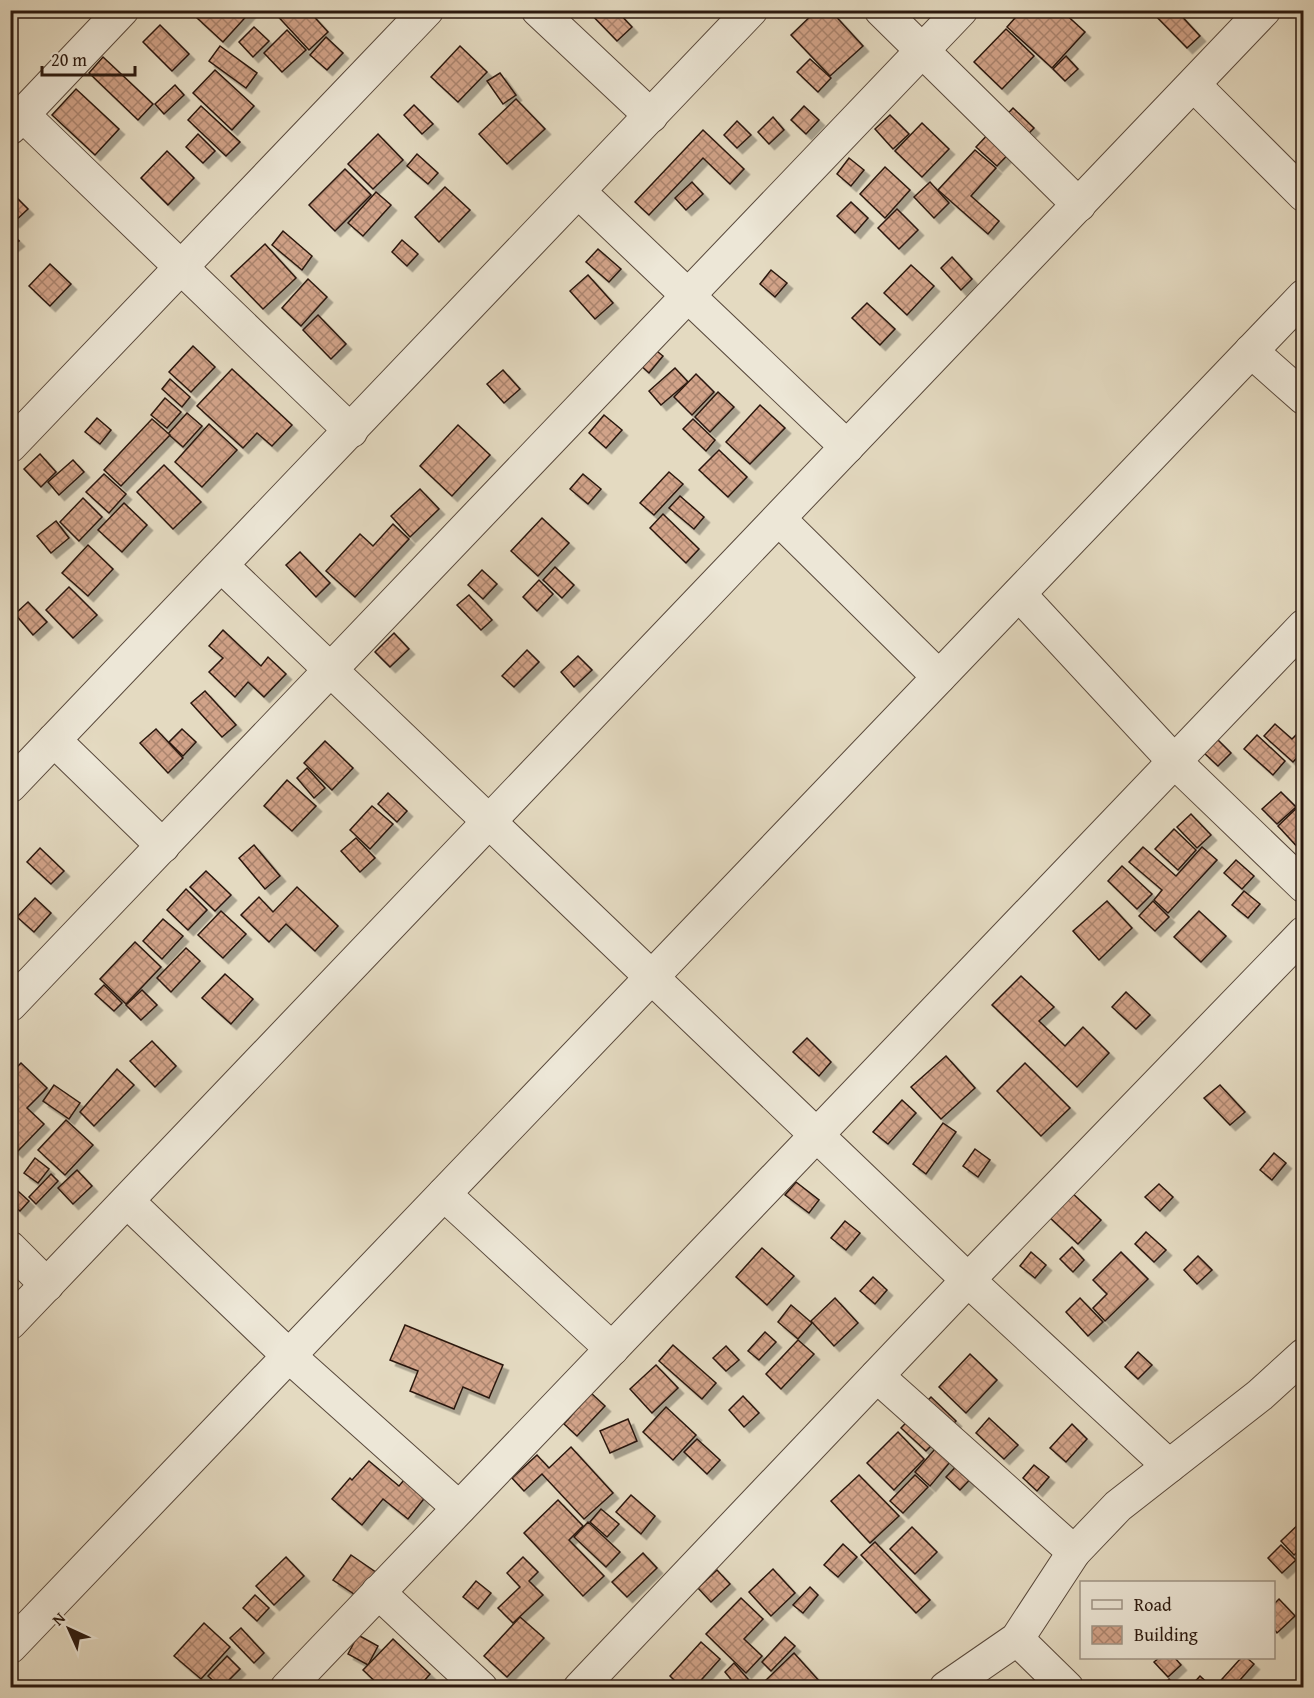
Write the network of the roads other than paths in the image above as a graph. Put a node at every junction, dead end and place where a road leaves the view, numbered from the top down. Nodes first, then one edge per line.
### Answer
1 (122, 10) edge
2 (427, 10) edge
3 (538, 10) edge
4 (751, 10) edge
5 (881, 10) edge
6 (961, 10) edge
7 (1264, 10) edge
8 (922, 52) junction
9 (1194, 85) junction
10 (651, 116) junction
11 (17, 121) edge
12 (579, 192) junction
13 (1304, 195) edge
14 (1079, 204) junction
15 (182, 267) junction
16 (688, 296) junction
17 (1304, 296) edge
18 (1251, 351) junction
19 (1304, 399) edge
20 (351, 430) junction
21 (10, 446) edge
22 (847, 447) junction
23 (779, 519) junction
24 (222, 566) junction
25 (1019, 594) junction
26 (1304, 626) edge
27 (331, 670) junction
28 (939, 677) junction
29 (54, 740) junction
30 (1174, 761) junction
31 (10, 786) edge
32 (489, 822) junction
33 (163, 846) junction
34 (1304, 886) edge
35 (1304, 933) edge
36 (652, 977) junction
37 (10, 1005) edge
38 (816, 1135) junction
39 (444, 1194) junction
40 (127, 1201) junction
41 (10, 1248) edge
42 (968, 1280) junction
43 (47, 1285) junction
44 (10, 1323) edge
45 (612, 1348) junction
46 (1304, 1355) edge
47 (289, 1356) junction
48 (877, 1376) junction
49 (1169, 1466) junction
50 (459, 1508) junction
51 (1074, 1552) junction
52 (378, 1592) junction
53 (1017, 1640) junction
54 (10, 1647) edge
55 (287, 1688) edge
56 (481, 1688) edge
57 (580, 1688) edge
58 (946, 1688) edge
59 (1067, 1688) edge

1 - 11 street
2 - 15 street
3 - 10 street
4 - 10 street
5 - 8 street
6 - 8 street
7 - 9 street
8 - 14 street
8 - 16 street
9 - 13 street
9 - 14 street
10 - 12 street
11 - 15 street
12 - 16 street
12 - 20 street
14 - 22 street
15 - 20 street
15 - 21 street
16 - 22 street
16 - 27 street
17 - 18 street
18 - 19 street
18 - 25 street
20 - 24 street
22 - 23 street
23 - 28 street
23 - 32 street
24 - 27 street
24 - 29 street
25 - 28 street
25 - 30 street
26 - 30 street
27 - 32 street
27 - 33 street
28 - 36 street
29 - 31 street
29 - 33 street
30 - 34 street
30 - 38 street
32 - 36 street
32 - 40 street
33 - 37 street
35 - 42 street
36 - 38 street
36 - 39 street
38 - 42 street
38 - 45 street
39 - 45 street
39 - 47 street
40 - 43 street
40 - 47 street
41 - 43 street
42 - 48 street
42 - 49 street
43 - 44 street
45 - 50 street
46 - 49 street
47 - 50 street
47 - 54 street
48 - 51 street
48 - 57 street
49 - 51 street
50 - 52 street
51 - 53 street
52 - 55 street
52 - 56 street
53 - 58 street
53 - 59 street

